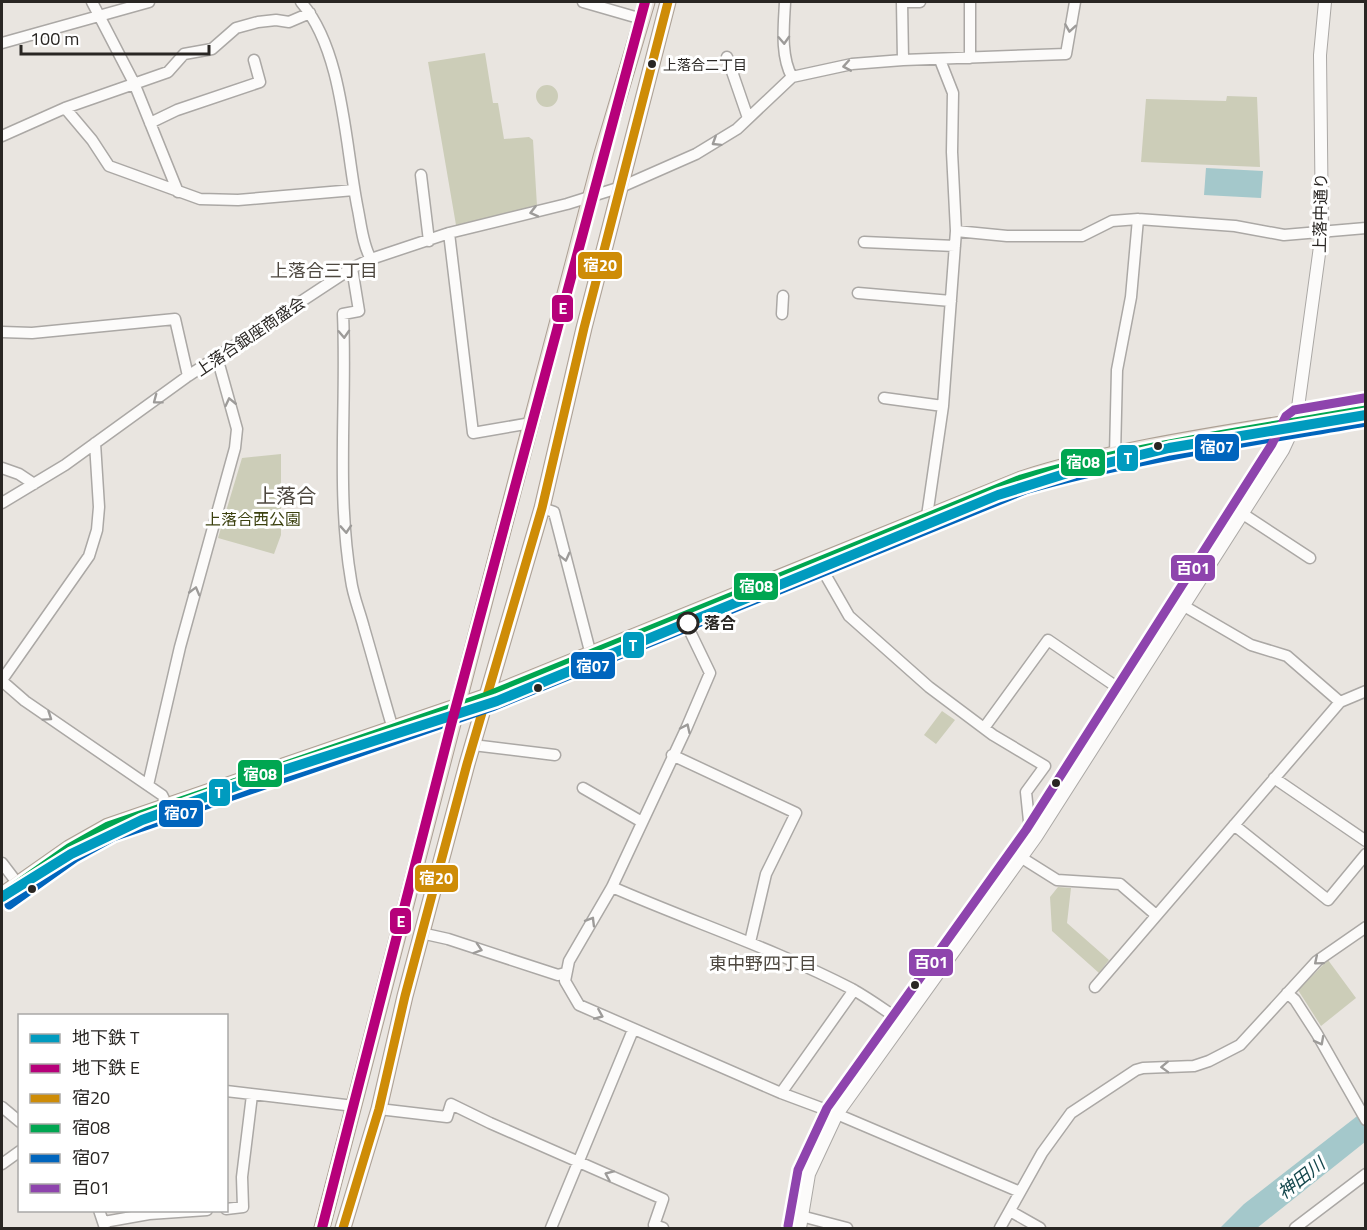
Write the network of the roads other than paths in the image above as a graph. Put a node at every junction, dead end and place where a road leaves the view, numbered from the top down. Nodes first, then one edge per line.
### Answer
1 (92, 2) edge
2 (149, 2) edge
3 (301, 2) edge
4 (583, 2) edge
5 (647, 2) edge
6 (668, 2) edge
7 (785, 2) edge
8 (920, 2) edge
9 (970, 2) edge
10 (1075, 2) edge
11 (1325, 2) edge
12 (310, 13) junction
13 (99, 14) junction
14 (642, 19) junction
15 (662, 26) junction
16 (2, 43) edge
17 (727, 57) dead end
18 (970, 58) junction
19 (254, 60) dead end
20 (903, 60) junction
21 (940, 60) junction
22 (792, 77) junction
23 (134, 83) junction
24 (65, 108) junction
25 (748, 118) junction
26 (150, 123) junction
27 (2, 136) edge
28 (421, 175) dead end
29 (621, 187) junction
30 (354, 190) junction
31 (178, 192) junction
32 (591, 198) junction
33 (1138, 219) junction
34 (1365, 228) edge
35 (956, 231) junction
36 (1322, 232) junction
37 (449, 233) junction
38 (429, 241) junction
39 (864, 242) dead end
40 (955, 246) junction
41 (371, 259) junction
42 (351, 268) junction
43 (858, 293) dead end
44 (783, 296) dead end
45 (951, 301) junction
46 (782, 314) dead end
47 (2, 332) edge
48 (217, 357) junction
49 (188, 376) junction
50 (884, 399) dead end
51 (943, 406) junction
52 (1365, 410) edge
53 (1296, 422) junction
54 (531, 423) junction
55 (96, 443) junction
56 (1114, 455) junction
57 (2, 468) edge
58 (34, 484) junction
59 (2, 503) edge
60 (542, 508) junction
61 (1243, 514) junction
62 (927, 516) junction
63 (1310, 558) dead end
64 (818, 562) junction
65 (1184, 606) junction
66 (683, 617) junction
67 (591, 655) junction
68 (2, 680) edge
69 (1365, 691) edge
70 (1126, 694) junction
71 (487, 696) junction
72 (1340, 702) junction
73 (456, 707) junction
74 (984, 728) junction
75 (393, 729) junction
76 (473, 745) junction
77 (555, 755) dead end
78 (672, 755) junction
79 (1274, 778) junction
80 (148, 785) junction
81 (583, 788) dead end
82 (167, 806) junction
83 (642, 822) junction
84 (1234, 825) junction
85 (1036, 837) junction
86 (1365, 841) edge
87 (1365, 854) edge
88 (1022, 858) junction
89 (2, 863) edge
90 (18, 884) junction
91 (612, 886) junction
92 (2, 895) edge
93 (1156, 915) junction
94 (1365, 927) edge
95 (421, 933) junction
96 (750, 942) junction
97 (565, 973) junction
98 (1095, 987) dead end
99 (854, 990) junction
100 (1287, 993) junction
101 (903, 1022) junction
102 (633, 1030) junction
103 (228, 1091) edge
104 (781, 1093) junction
105 (252, 1095) junction
106 (354, 1106) junction
107 (2, 1107) edge
108 (379, 1109) junction
109 (837, 1114) junction
110 (1364, 1117) edge
111 (18, 1120) edge
112 (18, 1152) edge
113 (578, 1162) junction
114 (2, 1164) edge
115 (1365, 1174) edge
116 (1020, 1192) junction
117 (228, 1209) edge
118 (1010, 1211) junction
119 (184, 1212) edge
120 (800, 1222) edge
121 (105, 1225) edge
122 (1301, 1227) edge
123 (322, 1228) edge
124 (343, 1228) edge
125 (551, 1228) edge
126 (663, 1228) edge
127 (847, 1228) edge
128 (1000, 1228) edge
129 (1040, 1228) edge

1 - 13 street
2 - 13 street
3 - 12 street
4 - 14 street
5 - 14 main road
6 - 15 main road
7 -> 22 street
8 - 20 street
9 - 18 street
10 -> 18 street
11 - 36 street, 上落中通り
12 - 23 street
12 - 30 street
13 - 16 street
13 - 23 street
14 - 15 main road
14 - 32 main road
15 - 29 main road
17 - 25 street
18 - 21 street
19 - 26 street
20 - 21 street
20 -> 22 street
21 - 35 street
22 - 25 street, 上落合銀座商盛会
23 - 24 street
23 - 26 street
24 - 27 street
24 - 31 street
25 -> 29 street, 上落合銀座商盛会
26 - 31 street
28 - 38 street
29 - 32 street, 上落合銀座商盛会
29 - 60 main road
30 - 31 street
30 - 41 street
32 -> 37 street, 上落合銀座商盛会
32 - 54 main road
33 - 35 street
33 - 36 street
33 - 56 street
34 - 36 street
35 - 40 street
36 - 53 street, 上落中通り
37 - 38 street, 上落合銀座商盛会
37 - 54 street
38 - 41 street, 上落合銀座商盛会
39 - 40 street
40 - 45 street
41 - 42 street, 上落合銀座商盛会
42 - 48 street, 上落合銀座商盛会
42 -> 75 street
43 - 45 street
44 - 46 street
45 - 51 street
47 - 49 street
48 - 49 street, 上落合銀座商盛会
80 -> 48 street
49 -> 55 street, 上落合銀座商盛会
50 - 51 street
51 - 62 street
52 - 53 main road
53 - 56 main road
53 - 61 street, 上落中通り
54 - 73 main road
55 - 58 street, 上落合銀座商盛会
55 - 68 street
56 - 62 main road
57 - 58 street
58 - 59 street, 上落合銀座商盛会
60 -> 67 street
60 - 71 main road
61 - 63 street
61 - 65 street, 上落中通り
62 - 64 main road
64 - 66 main road
64 - 74 street
65 - 70 street, 上落中通り
65 - 72 street
66 - 67 main road
78 -> 66 street
67 - 71 main road
68 -> 80 street
69 - 72 street
70 - 74 street
70 - 85 street, 上落中通り
71 - 73 main road
71 - 76 main road
72 - 79 street
73 - 75 main road
73 - 106 main road
74 - 85 street
75 - 82 main road
76 - 77 street
76 - 95 main road
78 - 83 street
78 - 96 street
79 - 84 street
79 - 86 street
80 - 82 street
81 - 83 street
82 - 90 main road
83 - 91 street
84 - 87 street
84 - 93 street
85 - 88 street, 上落中通り
88 - 93 street
88 - 101 street, 上落中通り
89 - 90 street
90 - 92 main road
91 - 96 street
97 -> 91 street
93 - 98 street
94 -> 100 street
95 -> 97 street
95 - 108 main road
96 - 99 street
97 -> 102 street
99 - 101 street
99 - 104 street
100 -> 110 street
100 -> 116 street
101 - 109 street, 上落中通り
102 - 104 street
102 - 113 street
103 - 105 street
104 - 109 street
105 - 106 street
105 - 117 street
106 - 123 main road
107 - 111 street
108 - 113 street
108 - 124 main road
109 - 116 street
109 - 120 street, 上落中通り
112 - 114 street
113 - 125 street
126 -> 113 street
115 - 122 street
116 - 118 street
118 - 128 street
118 - 129 street
119 - 121 street
120 - 127 street

